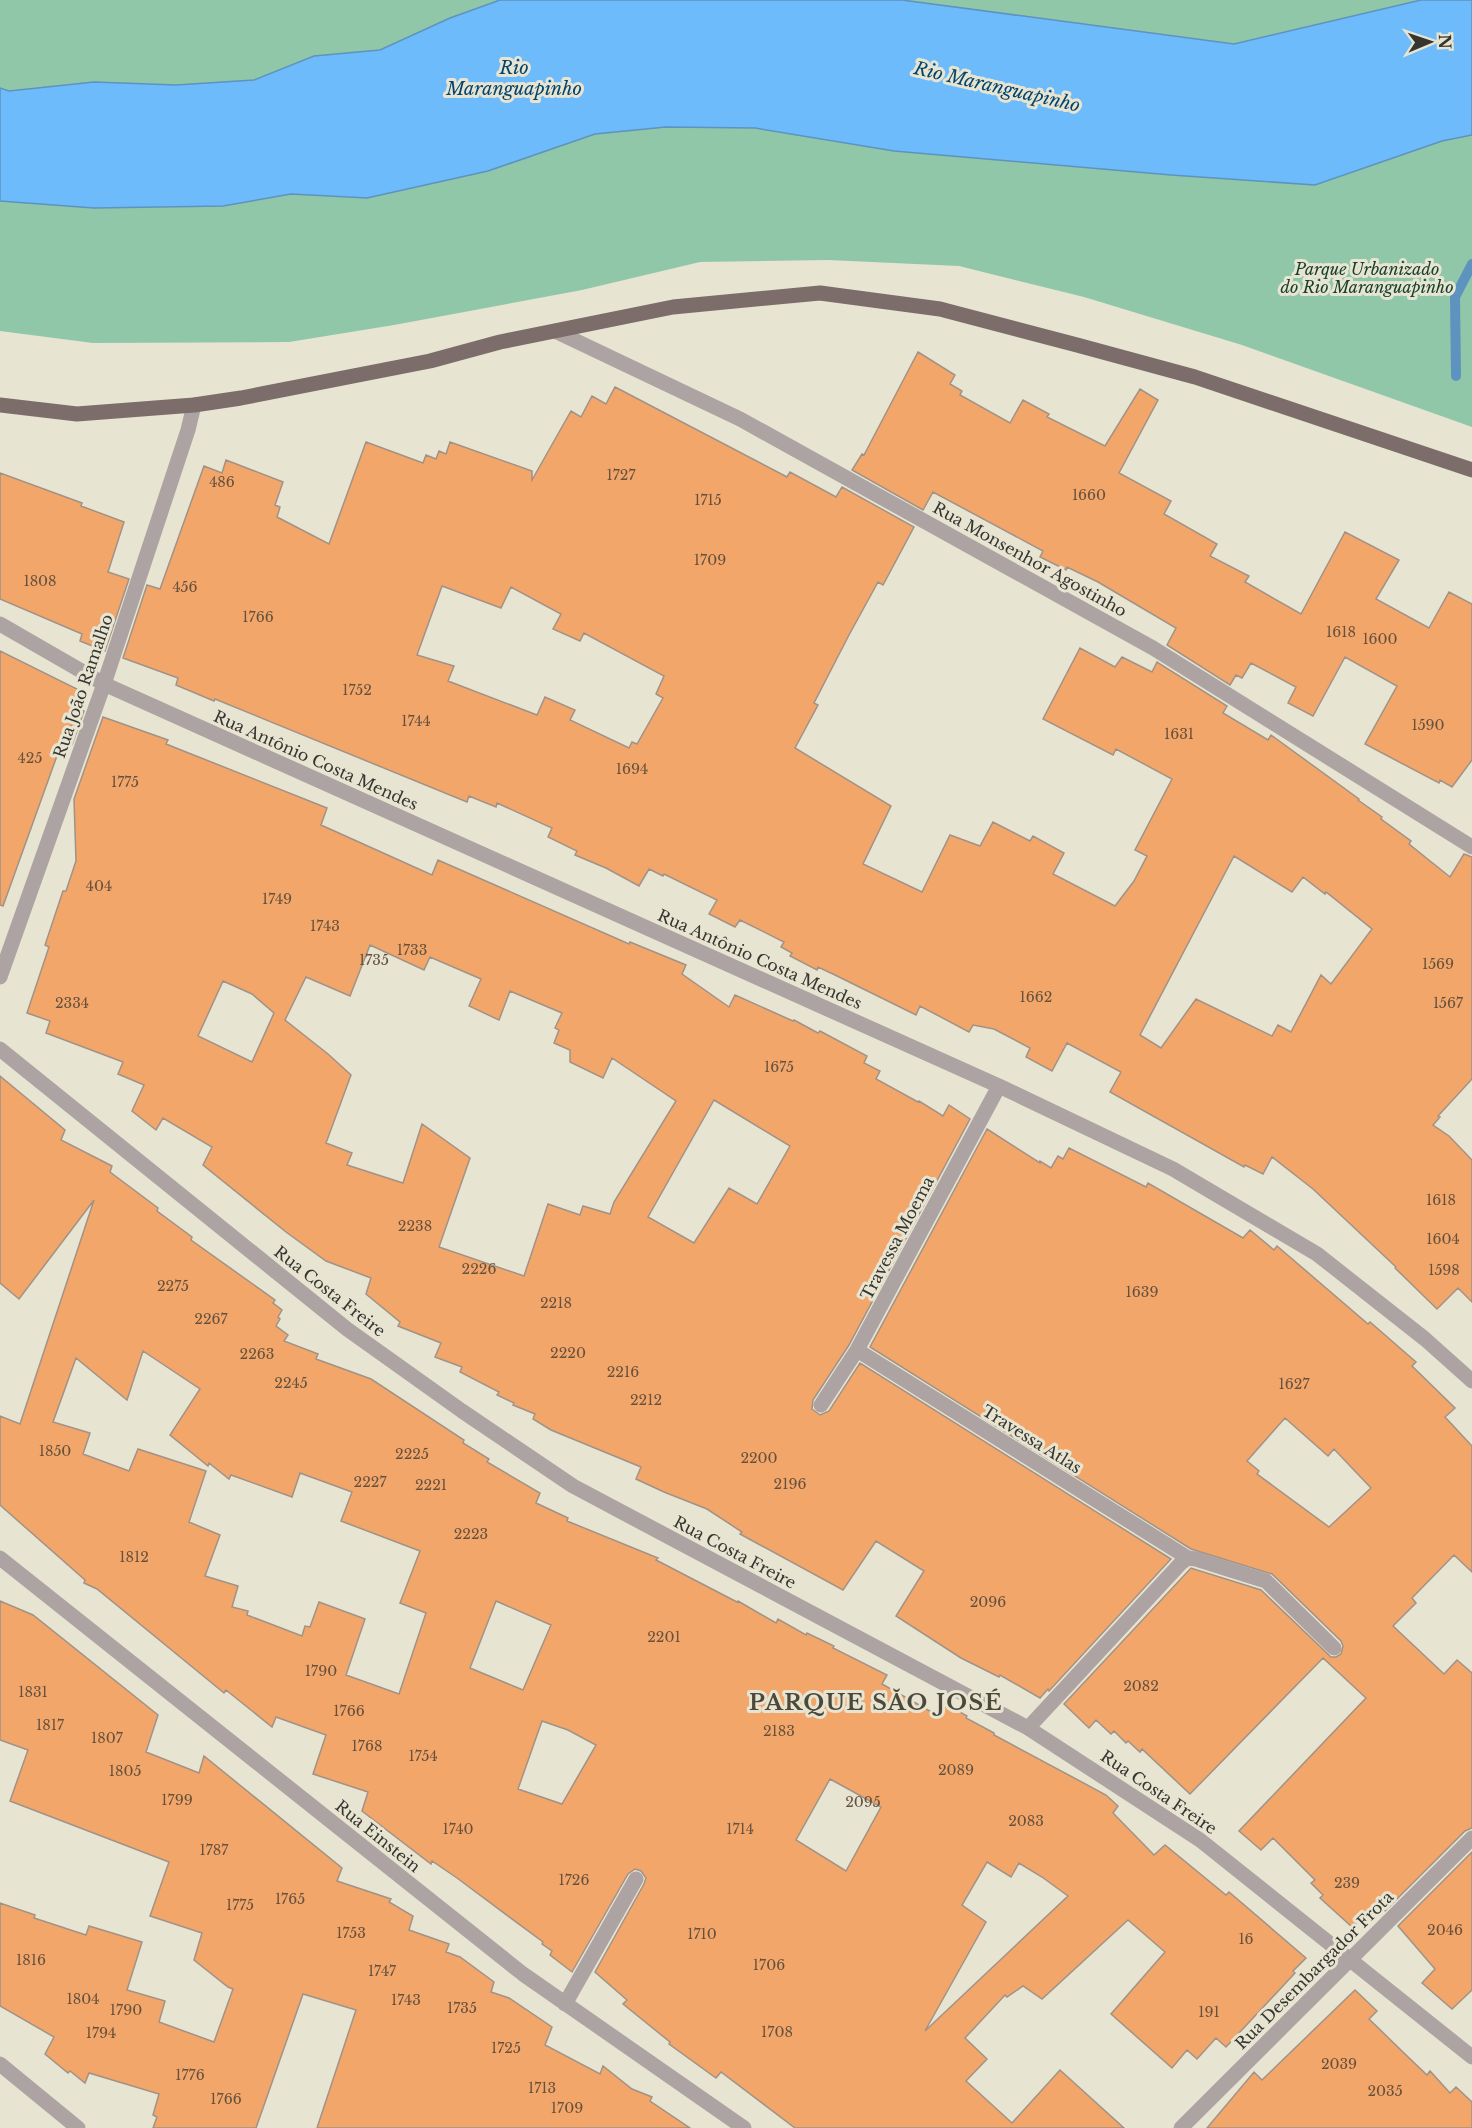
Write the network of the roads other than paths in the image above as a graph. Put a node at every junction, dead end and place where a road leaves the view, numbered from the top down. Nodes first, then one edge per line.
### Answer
1 (555, 331) junction
2 (0, 405) edge
3 (194, 405) junction
4 (1472, 470) edge
5 (0, 624) edge
6 (104, 684) junction
7 (1472, 847) edge
8 (0, 977) edge
9 (0, 1049) edge
10 (999, 1086) junction
11 (857, 1350) junction
12 (1472, 1381) edge
13 (821, 1405) dead end
14 (0, 1558) edge
15 (1188, 1558) junction
16 (1334, 1648) dead end
17 (1028, 1728) junction
18 (1472, 1838) edge
19 (636, 1879) dead end
20 (1351, 1959) junction
21 (565, 2004) junction
22 (1472, 2057) edge
23 (0, 2064) edge
24 (78, 2128) edge
25 (744, 2128) edge
26 (1181, 2128) edge

1 - 3 main road
1 - 4 main road
1 - 7 street, Rua Monsenhor Agostinho
2 - 3 main road
3 - 6 street, Rua João Ramalho
5 - 6 street, Rua Antônio Costa Mendes
6 - 8 street, Rua João Ramalho
6 - 10 street, Rua Antônio Costa Mendes
9 - 17 street, Rua Costa Freire
10 - 11 street, Travessa Moema
10 - 12 street, Rua Antônio Costa Mendes
11 - 13 street, Travessa Moema
11 - 15 street, Travessa Atlas
14 - 21 street, Rua Einstein
15 - 16 street, Travessa Atlas
15 - 17 street
17 - 20 street, Rua Costa Freire
18 - 20 street, Rua Desembargador Frota
19 - 21 street
20 - 22 street, Rua Costa Freire
20 - 26 street, Rua Desembargador Frota
21 - 25 street, Rua Einstein
23 - 24 street

